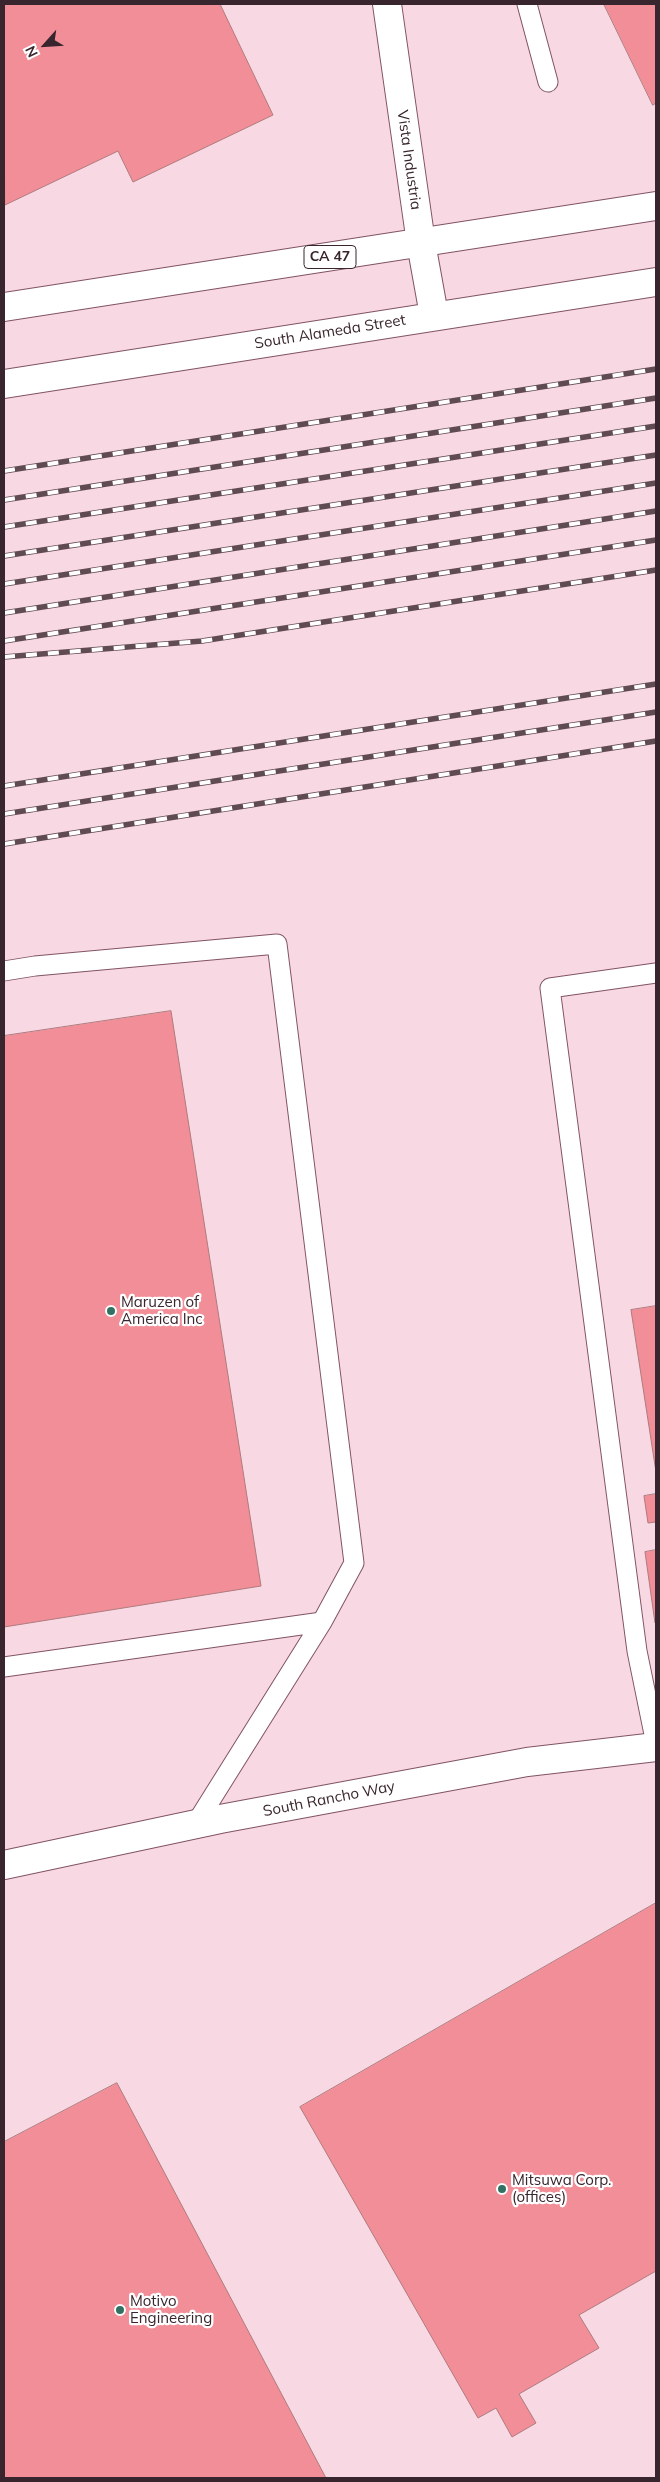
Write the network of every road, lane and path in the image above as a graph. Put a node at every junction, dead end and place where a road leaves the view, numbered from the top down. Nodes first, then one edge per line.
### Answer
1 (387, 4) edge
2 (527, 4) edge
3 (548, 82) dead end
4 (656, 206) edge
5 (421, 243) junction
6 (656, 282) edge
7 (4, 306) edge
8 (434, 315) junction
9 (4, 384) edge
10 (4, 970) edge
11 (656, 973) edge
12 (322, 1622) junction
13 (4, 1667) edge
14 (656, 1746) edge
15 (195, 1825) junction
16 (4, 1865) edge

1 - 5 main road, Vista Industria
2 - 3 lane
4 - 5 main road, CA 47
5 - 7 main road, CA 47
5 - 8 main road, Vista Industria
6 - 8 main road, South Alameda Street
8 - 9 main road, South Alameda Street
10 - 12 lane
11 - 14 lane
12 - 13 lane
12 - 15 lane
14 - 15 main road, South Rancho Way
15 - 16 main road, South Rancho Way

